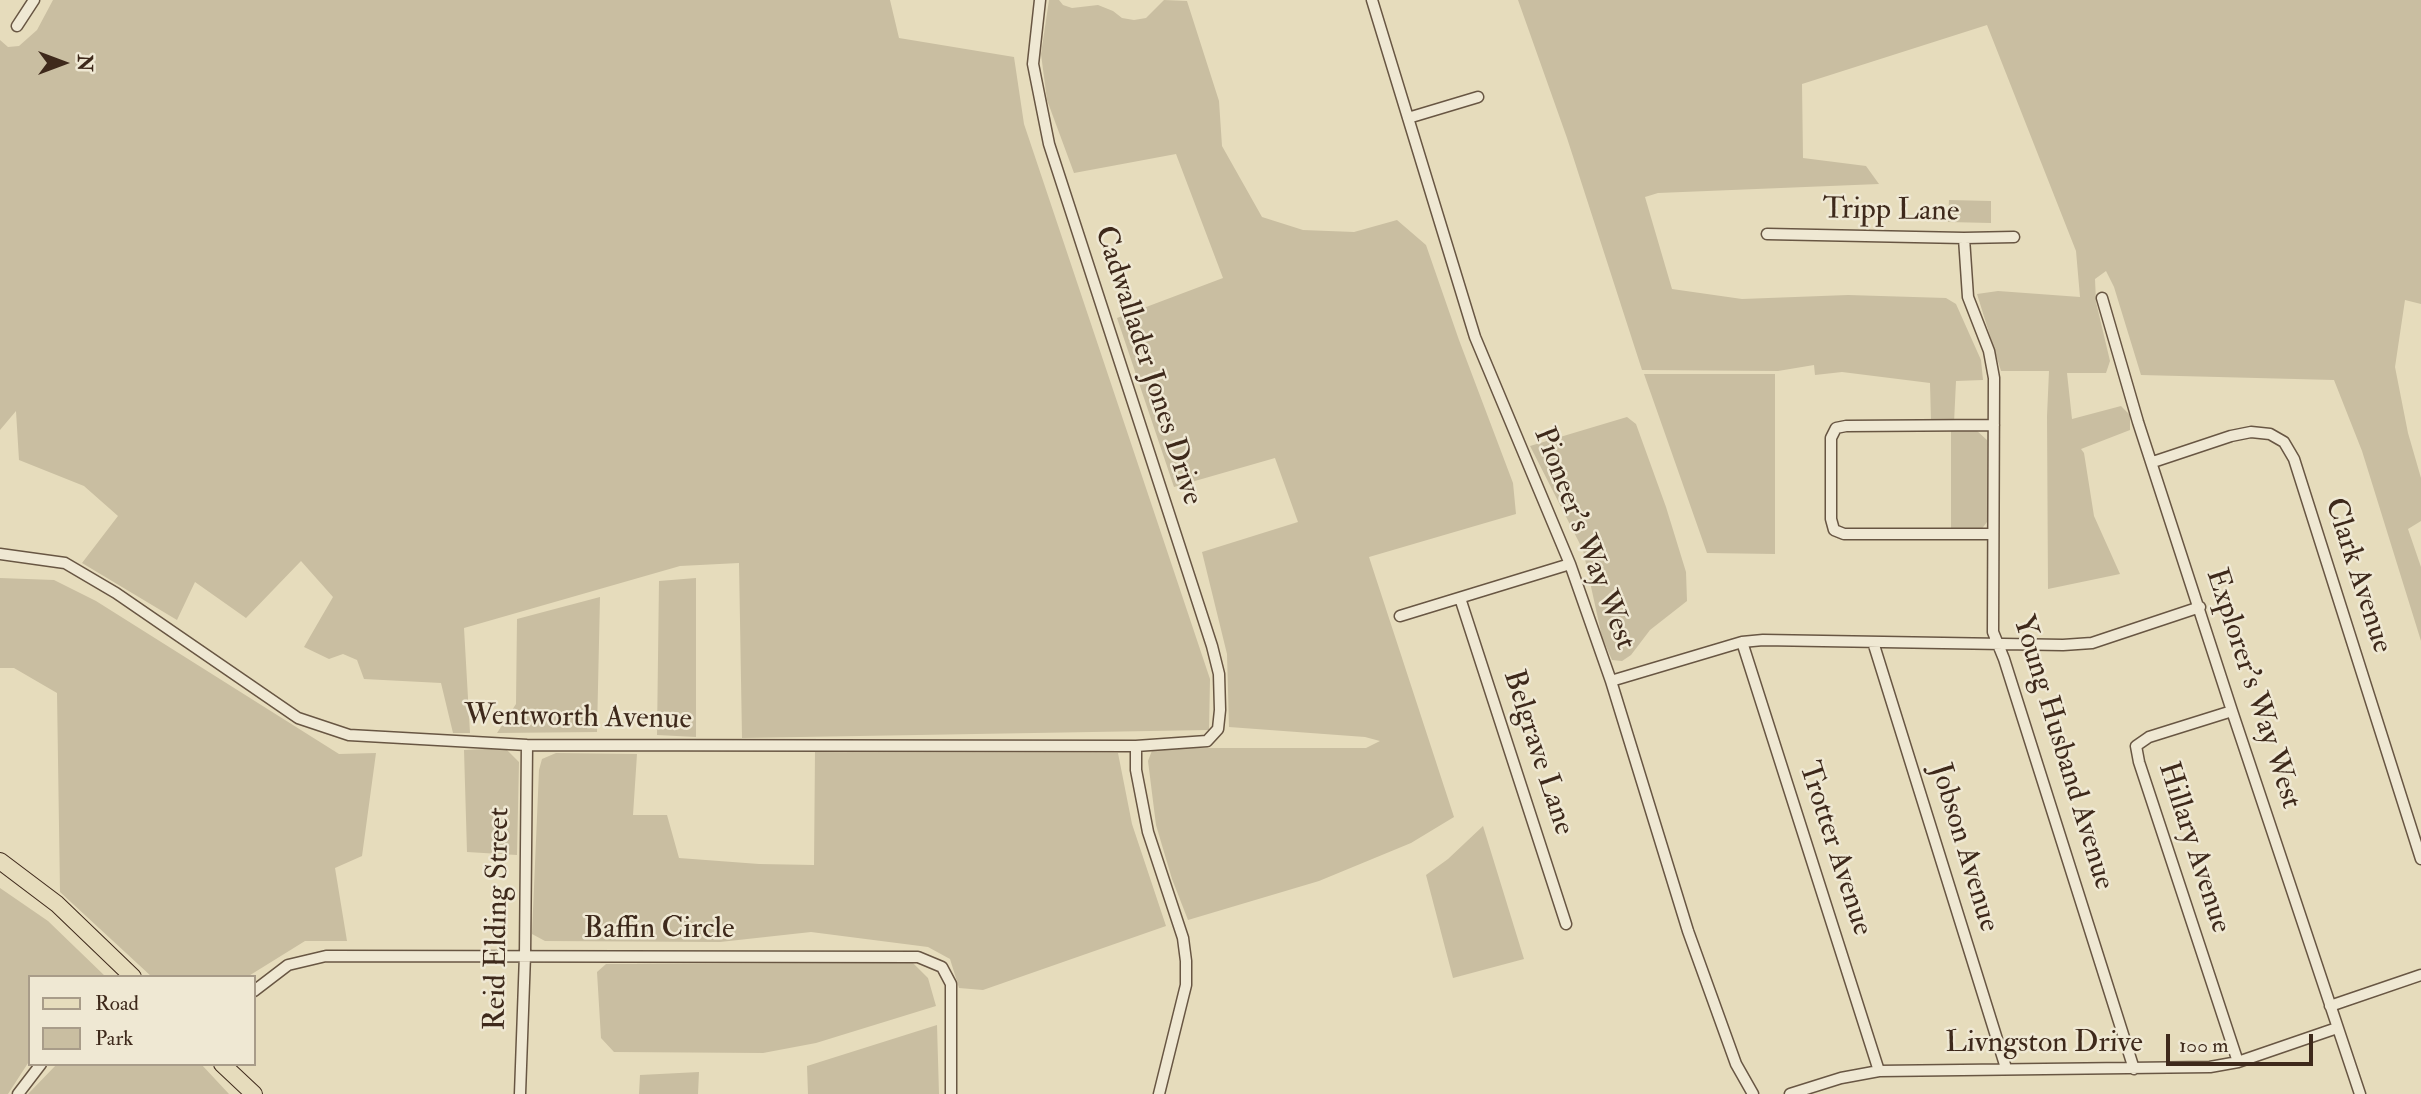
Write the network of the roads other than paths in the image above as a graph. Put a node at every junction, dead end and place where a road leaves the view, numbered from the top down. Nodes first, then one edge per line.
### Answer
1 (34, 0) edge
2 (1040, 0) edge
3 (1372, 0) edge
4 (17, 26) dead end
5 (1478, 97) dead end
6 (1408, 118) junction
7 (1767, 234) dead end
8 (2014, 237) dead end
9 (1964, 238) junction
10 (2102, 298) dead end
11 (1994, 425) junction
12 (2153, 462) junction
13 (1993, 534) junction
14 (0, 554) edge
15 (1570, 564) junction
16 (1461, 597) junction
17 (2200, 607) junction
18 (1400, 616) dead end
19 (1742, 642) junction
20 (1873, 642) junction
21 (1998, 643) junction
22 (1611, 681) junction
23 (2232, 711) junction
24 (1207, 741) joint
25 (527, 746) junction
26 (1136, 746) junction
27 (2421, 859) edge
28 (0, 861) edge
29 (1566, 925) dead end
30 (525, 955) junction
31 (128, 975) edge
32 (2421, 975) edge
33 (256, 989) edge
34 (2330, 1006) junction
35 (2337, 1028) junction
36 (2238, 1062) junction
37 (39, 1066) edge
38 (224, 1066) edge
39 (2006, 1068) junction
40 (2134, 1069) junction
41 (1878, 1071) junction
42 (18, 1094) edge
43 (254, 1094) edge
44 (520, 1094) edge
45 (951, 1094) edge
46 (1159, 1094) edge
47 (1753, 1094) edge
48 (1790, 1094) edge
49 (2360, 1094) edge

1 - 4 street
2 - 24 street, Cadwallader Jones Drive
3 - 6 street, Pioneer's Way West
5 - 6 street
6 - 15 street, Pioneer's Way West
7 - 9 street, Tripp Lane
8 - 9 street, Tripp Lane
9 - 11 street, Young Husband Avenue
10 - 12 street, Explorer's Way West
11 - 13 street, Young Husband Avenue
11 - 13 street
12 - 17 street, Explorer's Way West
12 - 27 street, Clark Avenue
13 - 21 street, Young Husband Avenue
14 - 25 street, Wentworth Avenue
15 - 16 street
15 - 22 street, Pioneer's Way West
16 - 18 street
16 - 29 street, Belgrave Lane
17 - 21 street
17 - 23 street, Explorer's Way West
19 - 20 street
19 - 22 street
19 - 41 street, Trotter Avenue
20 - 21 street
20 - 39 street, Jobson Avenue
21 - 40 street, Young Husband Avenue
22 - 47 street, Pioneer's Way West
23 - 34 street, Explorer's Way West
23 - 36 street, Hillary Avenue
24 - 26 street, Wentworth Avenue
25 - 26 street, Wentworth Avenue
25 - 30 street, Reid Elding Street
26 - 46 street
28 - 31 main road
30 - 33 street, Baffin Circle
30 - 44 street, Reid Elding Street
30 - 45 street, Baffin Circle
32 - 34 street
34 - 35 street, Explorer's Way West
35 - 36 street, Livngston Drive
35 - 49 street, Explorer's Way West
36 - 40 street, Livngston Drive
37 - 42 street
38 - 43 main road
39 - 40 street, Livngston Drive
39 - 41 street, Livngston Drive
41 - 48 street, Livngston Drive

